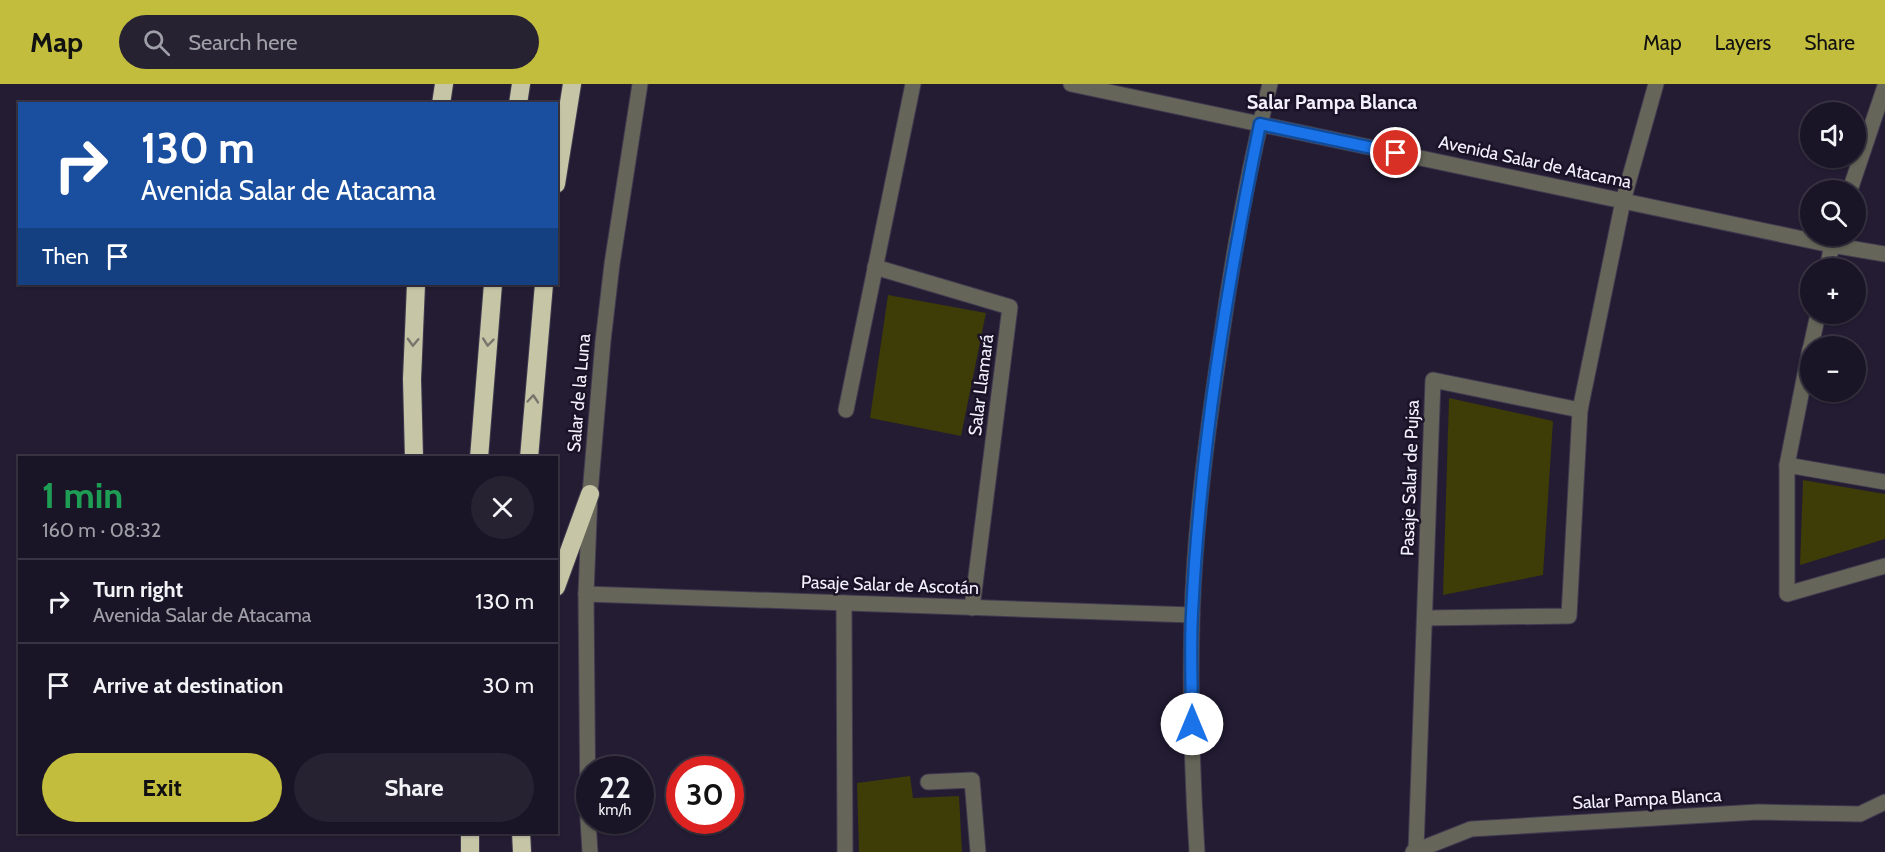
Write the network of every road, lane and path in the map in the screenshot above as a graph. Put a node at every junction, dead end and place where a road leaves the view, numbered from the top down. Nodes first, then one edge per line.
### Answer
1 (444, 84) edge
2 (521, 84) edge
3 (572, 84) edge
4 (640, 84) edge
5 (913, 84) edge
6 (1071, 84) edge
7 (1270, 84) edge
8 (1656, 84) edge
9 (1885, 86) edge
10 (441, 102) edge
11 (518, 102) edge
12 (1260, 124) junction
13 (558, 172) edge
14 (1853, 180) edge
15 (1623, 201) junction
16 (1800, 234) edge
17 (1855, 246) edge
18 (1885, 254) edge
19 (875, 267) junction
20 (417, 285) edge
21 (493, 285) edge
22 (544, 285) edge
23 (1800, 402) edge
24 (846, 410) dead end
25 (1580, 410) junction
26 (414, 456) edge
27 (478, 456) edge
28 (529, 456) edge
29 (1788, 465) junction
30 (1885, 482) edge
31 (590, 494) junction
32 (1885, 566) edge
33 (558, 582) edge
34 (586, 594) junction
35 (844, 603) junction
36 (972, 608) junction
37 (1192, 615) junction
38 (1425, 618) junction
39 (928, 783) dead end
40 (1885, 802) edge
41 (470, 834) edge
42 (521, 834) edge
43 (1415, 851) edge
44 (470, 852) edge
45 (522, 852) edge
46 (590, 852) edge
47 (844, 852) edge
48 (978, 852) edge
49 (1197, 852) edge

1 - 10 highway
2 - 11 highway
3 - 13 highway
4 - 31 street, Salar de la Luna
5 - 19 street
6 - 12 street, Avenida Salar de Atacama
7 - 12 street
8 - 15 street
9 - 14 street
12 - 15 street, Avenida Salar de Atacama
12 - 37 street
15 - 16 street, Avenida Salar de Atacama
15 - 25 street
17 - 18 street, Avenida Salar de Atacama
19 - 24 street
19 - 36 street, Salar Llamará
20 -> 26 highway
21 -> 27 highway
28 -> 22 highway
23 - 29 street
25 - 38 street
25 - 38 street, Pasaje Salar de Pujsa
29 - 30 street
29 - 32 street
31 - 33 highway
31 - 34 street, Salar de la Luna
34 - 35 street, Pasaje Salar de Ascotán
34 - 46 street, Salar de la Luna
35 - 36 street, Pasaje Salar de Ascotán
35 - 47 street
36 - 37 street, Pasaje Salar de Ascotán
37 - 49 street
38 - 43 street, Pasaje Salar de Pujsa
39 - 48 street
40 - 43 street, Salar Pampa Blanca
41 - 44 highway
42 - 45 highway

